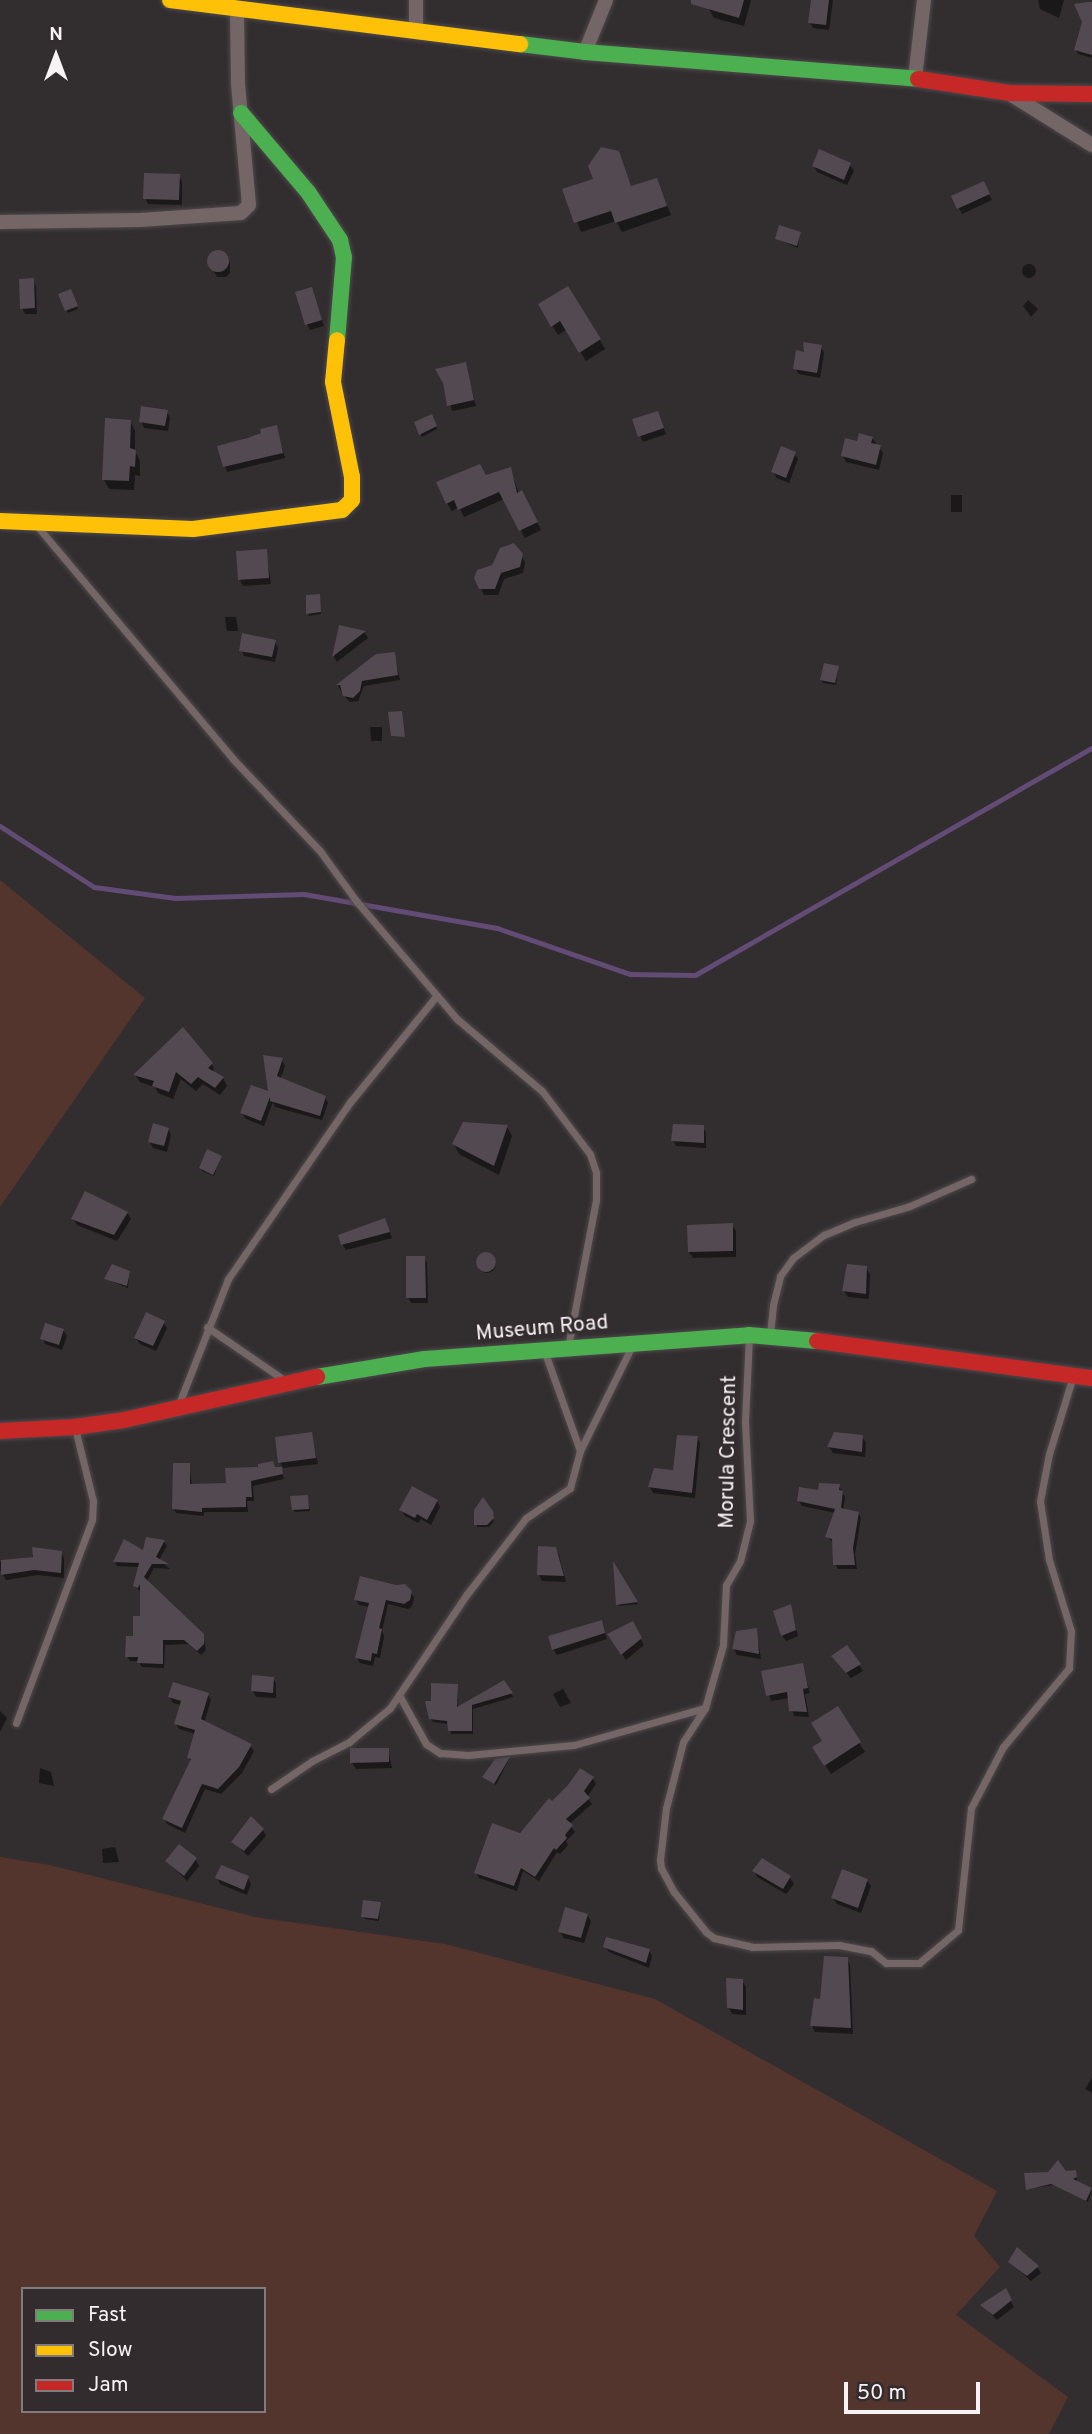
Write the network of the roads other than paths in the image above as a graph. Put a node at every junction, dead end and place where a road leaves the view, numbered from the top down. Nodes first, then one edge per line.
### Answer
1 (172, 0) edge
2 (300, 0) edge
3 (416, 0) edge
4 (606, 0) edge
5 (924, 0) edge
6 (237, 9) junction
7 (300, 17) junction
8 (416, 31) junction
9 (585, 52) junction
10 (915, 78) junction
11 (1009, 93) junction
12 (1092, 94) edge
13 (241, 113) junction
14 (1092, 145) edge
15 (0, 222) edge
16 (0, 521) edge
17 (35, 524) junction
18 (437, 995) junction
19 (971, 1179) dead end
20 (207, 1327) junction
21 (749, 1335) junction
22 (770, 1335) junction
23 (634, 1342) junction
24 (568, 1348) junction
25 (544, 1349) junction
26 (1073, 1376) junction
27 (1092, 1378) edge
28 (288, 1382) junction
29 (177, 1410) junction
30 (75, 1427) junction
31 (0, 1431) edge
32 (580, 1451) junction
33 (399, 1695) junction
34 (705, 1708) junction
35 (16, 1723) dead end
36 (271, 1789) dead end

1 - 6 street
2 - 7 street
3 - 8 street
4 - 9 street
5 - 10 street
6 - 7 street
6 - 13 street
7 - 8 street
8 - 9 street
9 - 10 street
10 - 11 street
11 - 12 street
11 - 14 street
13 - 15 street
13 - 17 street
16 - 17 street
17 - 18 lane
18 - 20 lane
18 - 24 lane
19 - 22 lane
20 - 28 lane
20 - 29 lane
21 - 22 street, Museum Road
21 - 23 street, Museum Road
21 - 34 lane, Morula Crescent
22 - 26 street, Museum Road
23 - 24 street, Museum Road
23 - 32 lane
24 - 25 street, Museum Road
25 - 28 street, Museum Road
25 - 32 lane
26 - 27 street, Museum Road
26 - 34 lane, Morula Crescent
28 - 29 street, Museum Road
29 - 30 street, Museum Road
30 - 31 street, Museum Road
30 - 35 lane
32 - 33 lane
33 - 34 lane
33 - 36 lane

